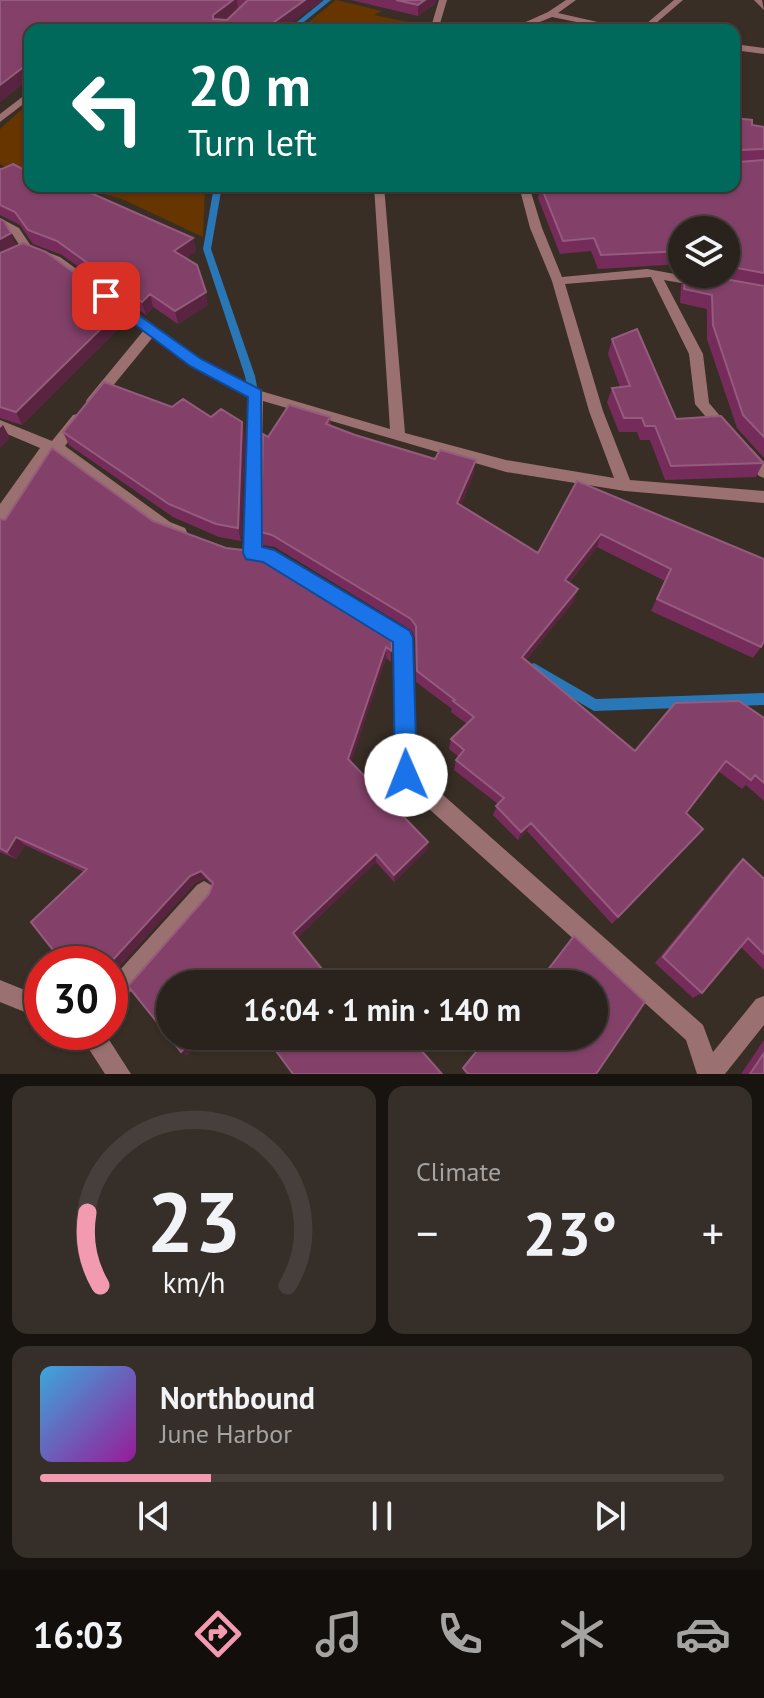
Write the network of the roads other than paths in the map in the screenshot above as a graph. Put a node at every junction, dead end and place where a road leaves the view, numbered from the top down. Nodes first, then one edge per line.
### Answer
1 (443, 0) edge
2 (572, 0) edge
3 (679, 0) edge
4 (758, 0) edge
5 (764, 7) edge
6 (551, 14) junction
7 (436, 24) edge
8 (527, 24) edge
9 (600, 24) edge
10 (650, 24) edge
11 (740, 48) edge
12 (764, 51) edge
13 (24, 99) edge
14 (0, 119) edge
15 (379, 192) edge
16 (526, 192) edge
17 (0, 221) edge
18 (27, 248) junction
19 (14, 256) edge
20 (655, 274) junction
21 (668, 276) edge
22 (558, 281) junction
23 (151, 330) junction
24 (256, 394) junction
25 (0, 425) edge
26 (398, 435) junction
27 (52, 447) junction
28 (764, 472) edge
29 (625, 485) junction
30 (764, 497) edge
31 (0, 516) edge
32 (203, 541) edge
33 (230, 550) edge
34 (252, 553) junction
35 (204, 892) edge
36 (128, 978) edge
37 (0, 991) edge
38 (24, 1001) edge
39 (764, 1007) edge
40 (102, 1050) edge
41 (119, 1074) edge
42 (710, 1074) edge

1 - 7 street
2 - 6 street
3 - 10 street
4 - 5 street
6 - 8 street
6 - 9 street
11 - 12 street
13 - 14 street
15 - 26 street
16 - 22 street
17 - 18 street
18 - 19 street
18 - 23 street
20 - 21 street
20 - 22 street
20 - 28 street
22 - 29 street
23 - 24 street
23 - 27 street
24 - 26 street
24 - 34 street
25 - 27 street
26 - 29 street
27 - 31 street
27 - 32 street
29 - 30 street
33 - 34 street
34 - 42 street
35 - 36 street
37 - 38 street
39 - 42 street
40 - 41 street

